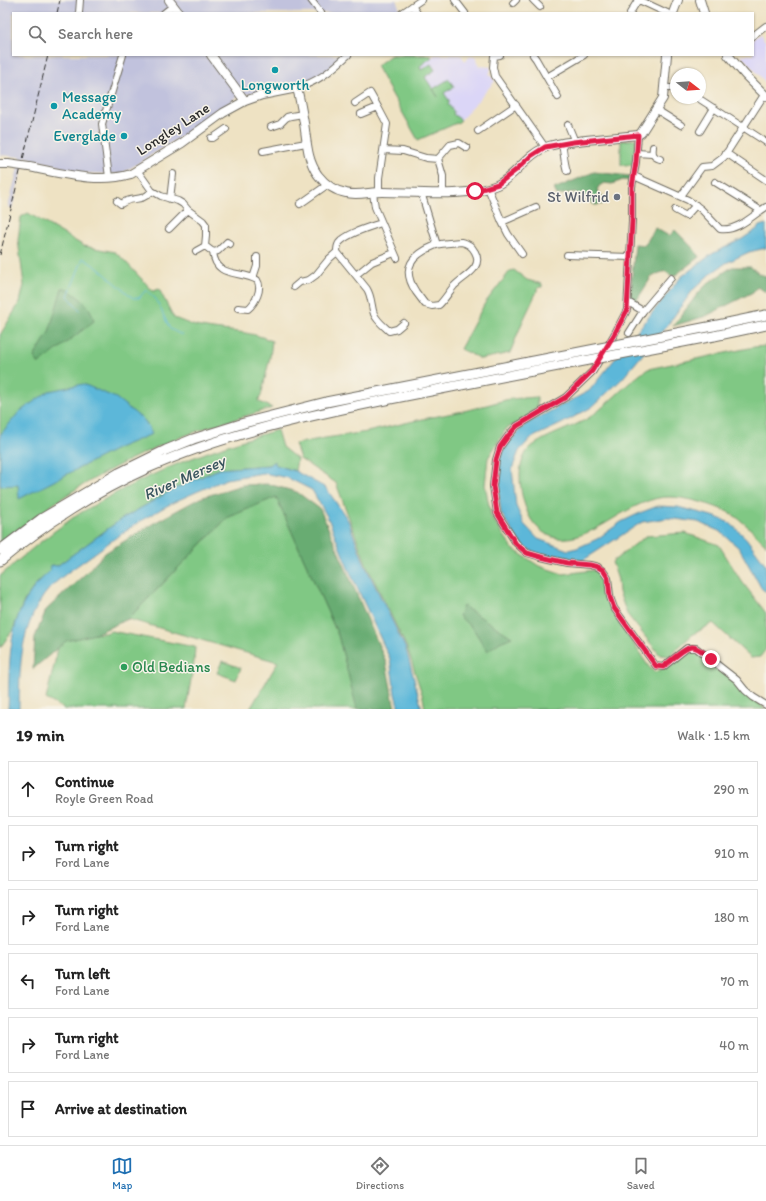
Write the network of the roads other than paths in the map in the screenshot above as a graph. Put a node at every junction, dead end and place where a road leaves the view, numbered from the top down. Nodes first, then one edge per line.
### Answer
1 (80, 0) edge
2 (311, 0) edge
3 (421, 0) edge
4 (455, 0) edge
5 (533, 0) edge
6 (638, 0) edge
7 (678, 0) edge
8 (700, 0) edge
9 (171, 3) edge
10 (412, 6) junction
11 (540, 7) dead end
12 (79, 12) edge
13 (165, 12) edge
14 (178, 12) edge
15 (320, 12) edge
16 (403, 12) edge
17 (416, 12) edge
18 (464, 12) edge
19 (631, 12) edge
20 (665, 12) edge
21 (673, 12) edge
22 (704, 12) edge
23 (766, 26) edge
24 (754, 35) edge
25 (123, 56) edge
26 (212, 56) edge
27 (347, 56) edge
28 (497, 56) edge
29 (534, 56) edge
30 (582, 56) edge
31 (667, 56) edge
32 (729, 56) edge
33 (547, 77) junction
34 (297, 88) junction
35 (664, 88) junction
36 (670, 88) edge
37 (765, 96) edge
38 (558, 97) dead end
39 (245, 101) junction
40 (355, 103) dead end
41 (706, 103) edge
42 (516, 105) junction
43 (378, 107) junction
44 (714, 108) junction
45 (656, 110) junction
46 (303, 114) junction
47 (361, 114) dead end
48 (568, 125) dead end
49 (681, 125) dead end
50 (204, 127) junction
51 (271, 127) dead end
52 (743, 127) junction
53 (226, 129) dead end
54 (478, 131) dead end
55 (700, 131) dead end
56 (638, 135) junction
57 (573, 142) junction
58 (766, 142) edge
59 (306, 143) junction
60 (562, 143) junction
61 (464, 144) dead end
62 (545, 147) junction
63 (653, 147) dead end
64 (384, 150) junction
65 (263, 151) dead end
66 (637, 153) junction
67 (726, 153) junction
68 (652, 154) junction
69 (438, 159) junction
70 (660, 159) dead end
71 (4, 164) edge
72 (564, 169) dead end
73 (137, 170) junction
74 (173, 174) dead end
75 (634, 176) junction
76 (109, 177) junction
77 (766, 180) edge
78 (715, 182) dead end
79 (327, 185) junction
80 (488, 188) junction
81 (152, 191) junction
82 (376, 192) junction
83 (420, 192) junction
84 (443, 193) junction
85 (681, 196) junction
86 (170, 199) junction
87 (117, 201) dead end
88 (300, 204) dead end
89 (696, 205) junction
90 (536, 206) dead end
91 (763, 209) edge
92 (188, 210) junction
93 (675, 210) dead end
94 (502, 222) junction
95 (381, 223) junction
96 (169, 229) dead end
97 (230, 244) dead end
98 (437, 245) junction
99 (205, 246) junction
100 (196, 251) dead end
101 (213, 252) junction
102 (337, 252) junction
103 (522, 254) dead end
104 (567, 256) dead end
105 (256, 257) dead end
106 (630, 257) junction
107 (356, 275) junction
108 (253, 278) junction
109 (671, 278) dead end
110 (294, 287) dead end
111 (628, 302) junction
112 (238, 308) dead end
113 (643, 311) junction
114 (766, 315) edge
115 (404, 323) dead end
116 (766, 325) edge
117 (629, 333) dead end
118 (46, 526) junction
119 (0, 550) edge
120 (0, 561) edge
121 (0, 568) edge
122 (766, 705) edge

1 - 12 street
2 - 15 street
3 - 10 street
4 - 18 street
5 - 11 street
6 - 19 street
6 - 20 street
7 - 21 main road
8 - 22 main road
9 - 13 street
9 - 14 main road
10 - 16 street
10 - 17 street
23 - 24 street
25 - 76 street
26 - 39 main road
27 - 34 street, Longley Lane
28 - 42 street
29 - 33 street
30 - 33 street
31 - 35 main road
32 - 37 main road
33 - 38 street
34 - 39 main road, Longley Lane
34 - 46 main road
35 - 36 street
35 - 45 main road
37 - 52 street
39 - 50 main road, Longley Lane
40 - 43 street
41 - 44 street
42 - 54 street
42 - 62 street
43 - 47 street
43 - 64 street
44 - 52 street
44 - 55 street
45 - 49 street
45 - 56 main road
46 - 51 street
46 - 59 main road
48 - 57 street
50 - 53 street
50 - 73 main road, Longley Lane
52 - 58 street
52 - 67 street
56 - 57 main road
56 - 66 street
57 - 60 main road
59 - 65 street
59 - 79 main road
60 - 62 main road
60 - 72 street
61 - 69 street
62 - 80 main road
63 - 68 street
64 - 69 street
64 - 82 street
66 - 68 street
66 - 75 street
67 - 77 street
67 - 85 street
68 - 70 street
69 - 84 street
71 - 76 main road, Longley Lane, bridge
73 - 76 main road, Longley Lane
73 - 81 street
74 - 86 street
75 - 85 street
75 - 106 street
78 - 91 street
79 - 82 main road
79 - 88 street
80 - 84 main road
80 - 94 street
81 - 86 street
81 - 87 street
82 - 83 main road
82 - 95 street
83 - 84 main road
83 - 98 street
85 - 89 street
86 - 92 street
89 - 91 street
89 - 93 street
90 - 94 street
92 - 96 street
92 - 99 street
94 - 103 street
95 - 102 street
95 - 107 street
97 - 101 street
98 - 98 street
99 - 100 street
99 - 101 street
101 - 108 street
102 - 107 street
102 - 110 street
104 - 106 street
105 - 108 street
106 - 111 street
107 - 115 street
108 - 112 street
109 - 113 street
111 - 113 street
111 - 122 street
113 - 117 street
114 - 119 highway, bridge
116 - 118 highway, bridge
118 - 120 highway
118 - 121 highway

